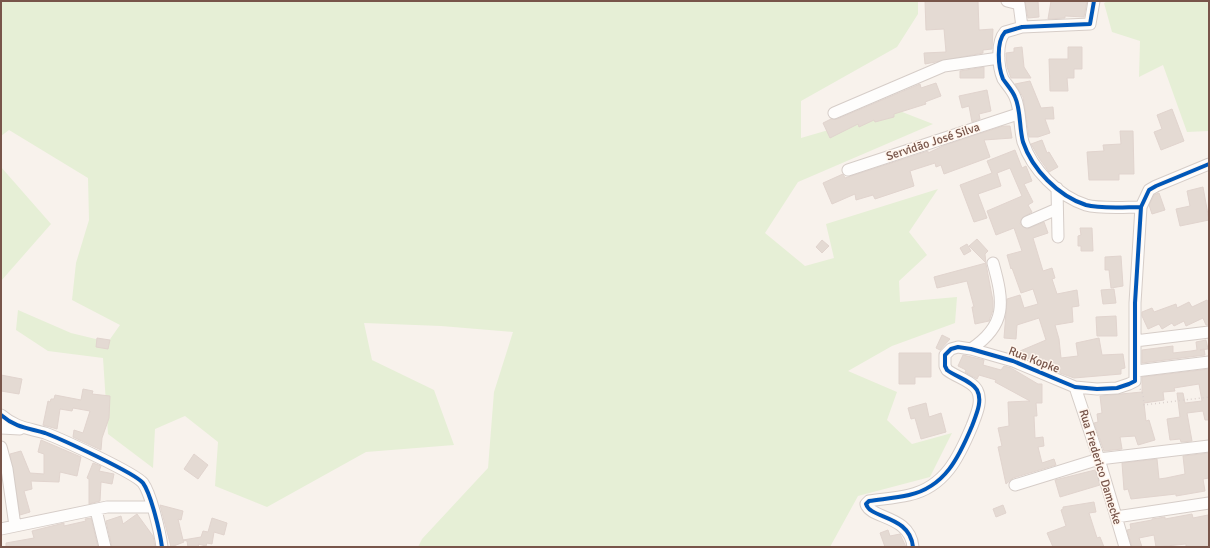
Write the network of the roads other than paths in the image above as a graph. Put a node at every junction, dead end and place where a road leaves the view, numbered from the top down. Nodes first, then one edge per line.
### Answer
1 (1007, 1) edge
2 (1094, 1) edge
3 (1022, 27) junction
4 (999, 58) junction
5 (834, 113) dead end
6 (1018, 114) junction
7 (1209, 164) edge
8 (848, 170) dead end
9 (1057, 188) junction
10 (1141, 207) junction
11 (1057, 209) junction
12 (1027, 222) dead end
13 (1058, 237) dead end
14 (993, 263) dead end
15 (1209, 332) edge
16 (1135, 341) junction
17 (971, 349) junction
18 (1209, 362) edge
19 (1135, 376) junction
20 (1075, 387) junction
21 (1, 415) edge
22 (1, 428) edge
23 (24, 429) junction
24 (1209, 446) edge
25 (1, 447) edge
26 (1099, 459) junction
27 (1015, 485) dead end
28 (1209, 503) edge
29 (152, 507) junction
30 (96, 510) junction
31 (1116, 517) junction
32 (14, 526) junction
33 (1, 529) edge
34 (105, 547) edge
35 (162, 547) edge
36 (913, 547) edge
37 (1125, 547) edge

1 - 3 street
2 - 3 street
3 - 4 street
4 - 5 street
4 - 6 street
6 - 8 street, Servidão José Silva
6 - 9 street
7 - 10 street
9 - 10 street
9 - 11 street
10 - 16 street
11 - 12 street
11 - 13 street
14 - 17 street
15 - 16 street
16 - 19 street
17 - 20 street, Rua Kopke
17 - 36 street, Rua Kopke
18 - 19 street, Rua Kopke
19 - 20 street, Rua Kopke
20 - 26 street, Rua Frederico Damecke
21 - 23 street
22 - 23 street
23 - 29 street
24 - 26 street
25 - 32 street
26 - 27 street
26 - 31 street, Rua Frederico Damecke
28 - 31 street
29 - 30 street
29 - 35 street
30 - 32 street
30 - 34 street
31 - 37 street, Rua Frederico Damecke
32 - 33 street

